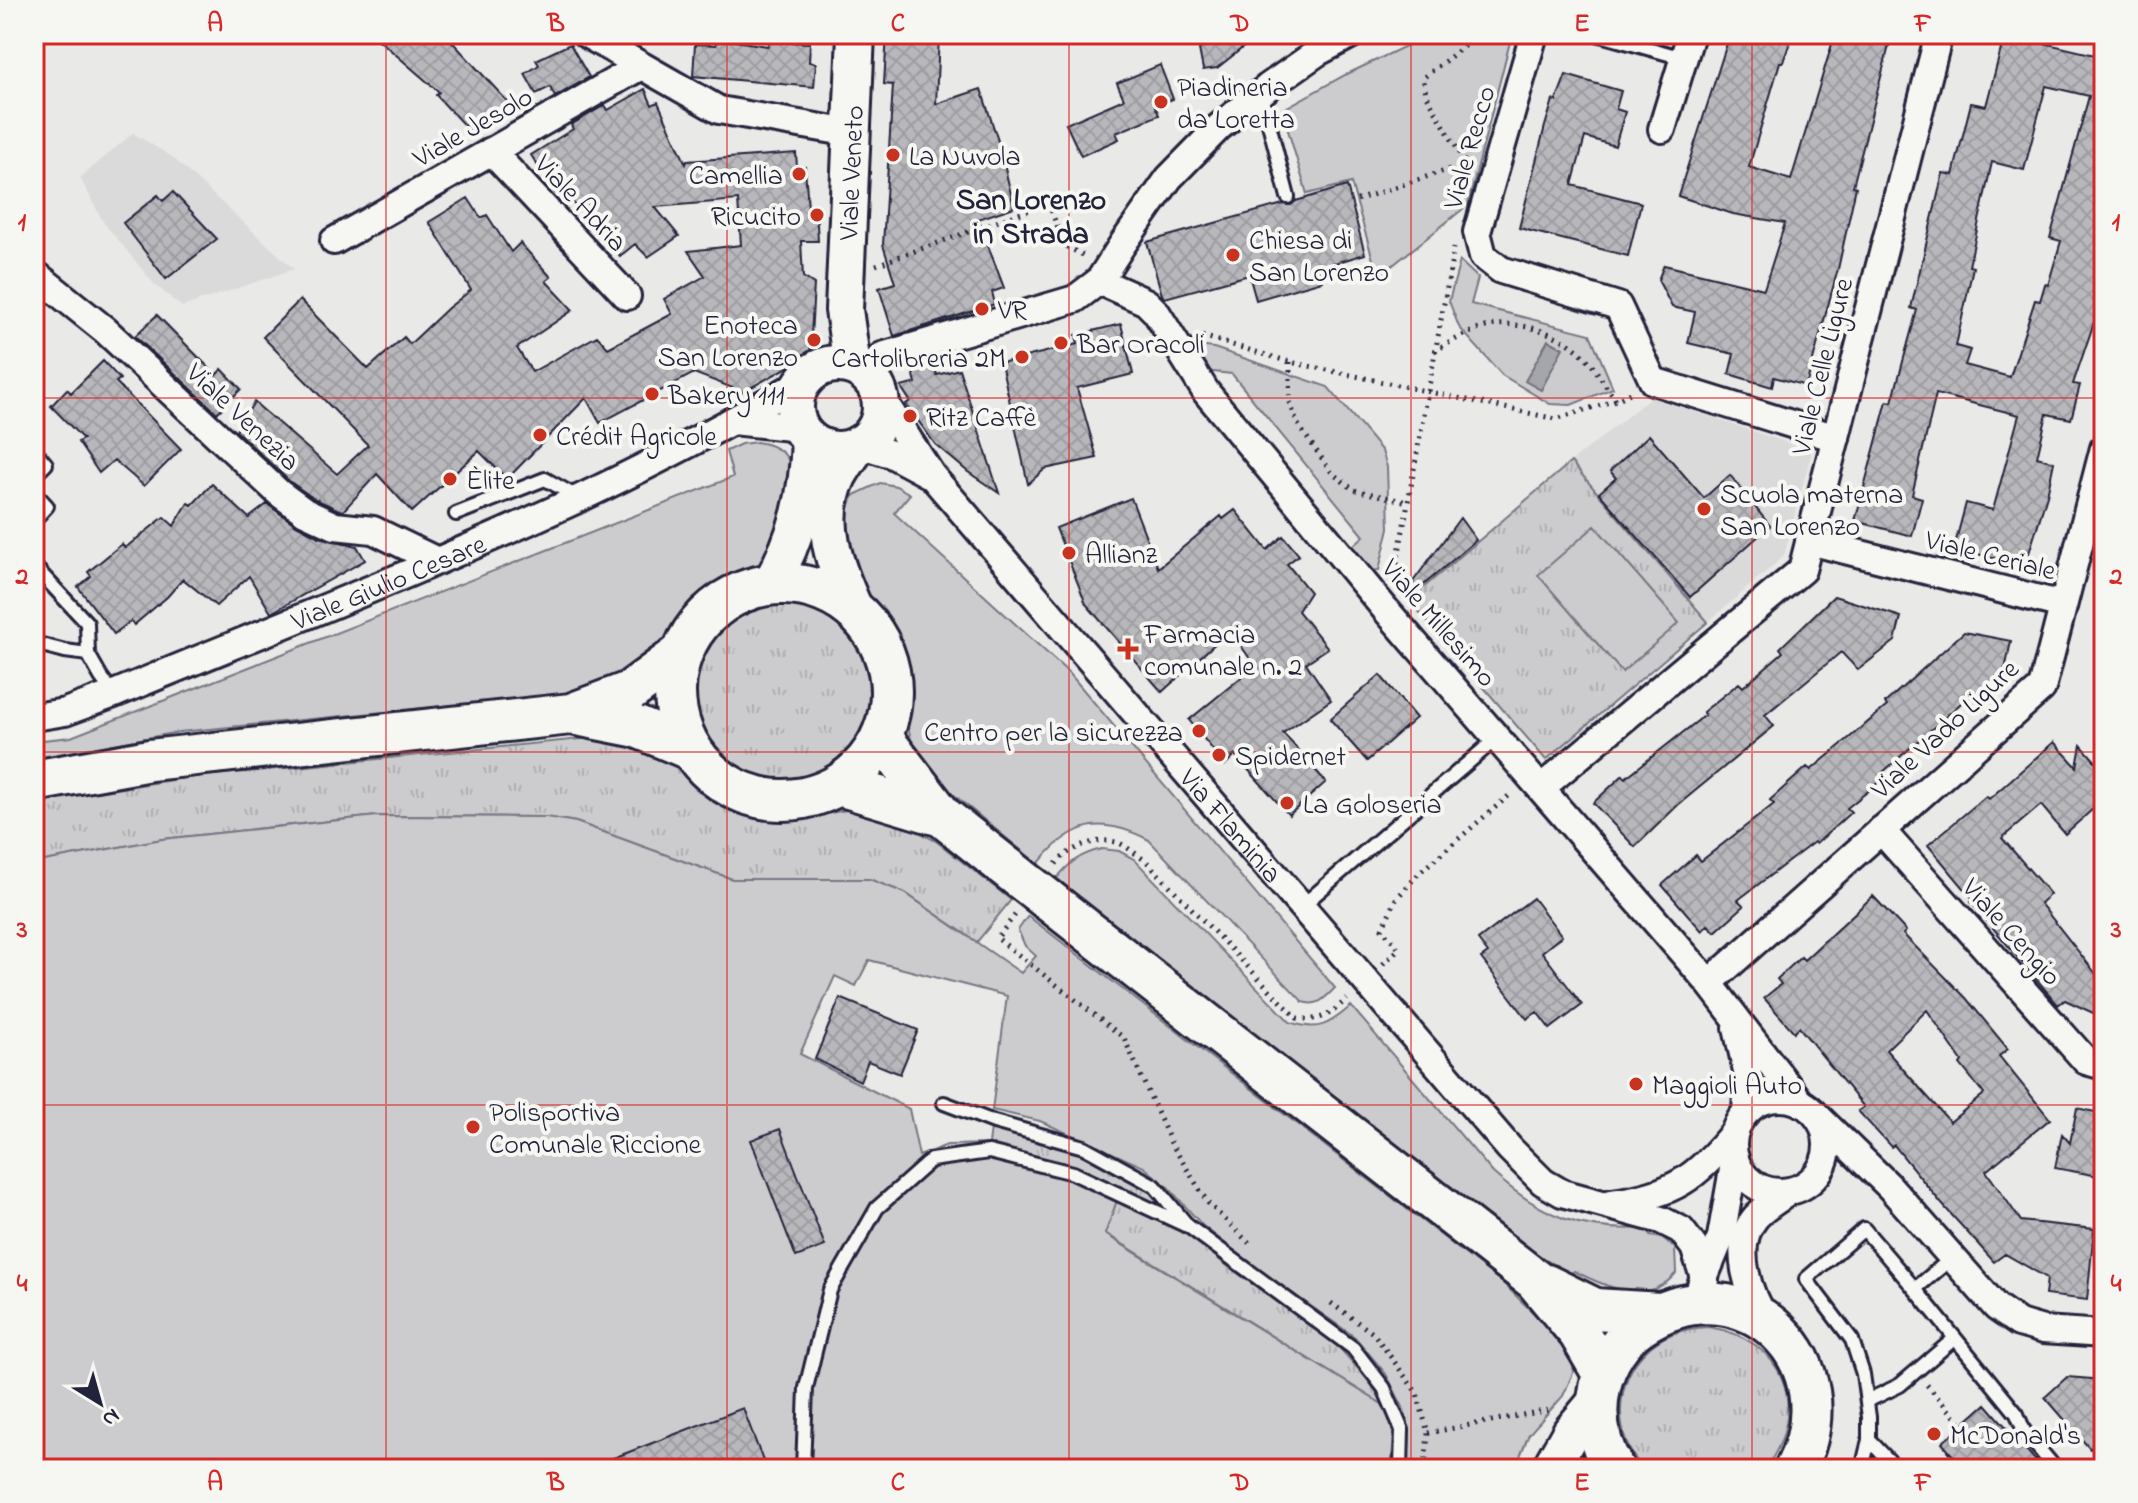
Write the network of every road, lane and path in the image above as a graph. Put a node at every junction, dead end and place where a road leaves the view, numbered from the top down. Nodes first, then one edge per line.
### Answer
1 (586, 34) edge
2 (856, 34) edge
3 (1352, 34) edge
4 (1480, 34) edge
5 (1534, 34) edge
6 (1597, 34) edge
7 (1939, 34) edge
8 (1309, 43) edge
9 (1687, 46) edge
10 (641, 66) junction
11 (1261, 93) junction
12 (1662, 129) dead end
13 (851, 133) junction
14 (491, 151) junction
15 (1469, 169) junction
16 (1476, 173) dead end
17 (1288, 197) dead end
18 (1357, 200) dead end
19 (334, 241) dead end
20 (1451, 253) dead end
21 (34, 273) edge
22 (1104, 274) junction
23 (845, 293) junction
24 (627, 296) dead end
25 (1178, 345) junction
26 (1434, 351) junction
27 (1290, 362) junction
28 (844, 376) junction
29 (1427, 392) junction
30 (732, 421) junction
31 (805, 434) junction
32 (1836, 438) junction
33 (859, 444) junction
34 (2104, 448) edge
35 (34, 450) edge
36 (34, 476) edge
37 (932, 476) junction
38 (34, 492) edge
39 (579, 498) junction
40 (1408, 502) junction
41 (456, 514) dead end
42 (34, 520) edge
43 (1809, 541) junction
44 (437, 561) junction
45 (34, 566) edge
46 (1396, 568) dead end
47 (771, 584) junction
48 (2063, 605) junction
49 (854, 609) junction
50 (34, 643) edge
51 (682, 653) junction
52 (88, 654) junction
53 (114, 694) junction
54 (571, 714) junction
55 (34, 717) edge
56 (1498, 737) junction
57 (882, 738) junction
58 (692, 750) junction
59 (34, 781) edge
60 (1536, 782) junction
61 (839, 785) junction
62 (942, 816) junction
63 (1881, 830) junction
64 (1036, 887) junction
65 (1303, 905) junction
66 (1387, 960) dead end
67 (1709, 983) junction
68 (1345, 1001) dead end
69 (1733, 1013) junction
70 (2104, 1066) edge
71 (944, 1103) dead end
72 (1809, 1109) junction
73 (1740, 1121) junction
74 (1735, 1158) junction
75 (1817, 1173) junction
76 (1890, 1187) junction
77 (1790, 1191) junction
78 (1603, 1205) junction
79 (1188, 1226) junction
80 (1255, 1249) dead end
81 (1953, 1257) junction
82 (1535, 1280) junction
83 (1915, 1289) junction
84 (1684, 1299) junction
85 (1326, 1300) dead end
86 (1767, 1323) junction
87 (2104, 1334) edge
88 (1955, 1338) junction
89 (1915, 1372) junction
90 (1600, 1387) junction
91 (1867, 1401) junction
92 (1962, 1425) dead end
93 (1428, 1433) junction
94 (1869, 1440) junction
95 (1949, 1452) dead end
96 (1803, 1462) edge
97 (803, 1469) edge
98 (1401, 1469) edge
99 (1425, 1469) edge
100 (1550, 1469) edge
101 (1614, 1469) edge
102 (1862, 1469) edge
103 (1897, 1469) edge
104 (1929, 1469) edge
105 (2056, 1469) edge

1 - 10 street
2 - 13 main road, Viale Veneto
3 - 8 street
4 - 15 path
5 - 32 street, Viale Recco
6 - 9 lane
7 - 32 street, Viale Celle Ligure
8 - 11 street
9 - 12 street
10 - 13 street
10 - 14 street, Viale Jesolo
11 - 17 lane
11 - 22 street
13 - 23 main road, Viale Veneto
14 - 19 street, Viale Jesolo
14 - 24 street, Viale Adria
15 - 16 path
15 - 18 path
20 - 26 path
21 - 44 street, Viale Venezia
22 - 23 path
22 - 25 street, Viale Millesimo
22 - 28 street, Viale Giulio Cesare
23 - 28 main road, Viale Veneto
25 - 27 path
25 - 56 street, Viale Millesimo
26 - 29 path
26 - 29 path
27 - 29 path
27 - 40 path
28 - 30 street, Viale Giulio Cesare
28 - 31 main road
28 - 33 main road
28 - 37 street
29 - 40 path
30 - 31 street
30 - 39 street, Viale Giulio Cesare
31 - 33 main road
31 - 47 main road
32 - 43 street, Viale Celle Ligure
33 - 37 street, Via Flaminia
33 - 49 main road
34 - 48 street, Viale Vado Ligure
35 - 36 lane
37 - 65 street, Via Flaminia
38 - 42 lane
39 - 41 lane
39 - 44 street, Viale Giulio Cesare
40 - 46 path
43 - 48 street, Viale Ceriale
43 - 60 street, Viale Celle Ligure
44 - 53 street, Viale Giulio Cesare
45 - 52 lane
47 - 49 main road
47 - 51 main road
48 - 63 street, Viale Vado Ligure
49 - 57 main road
50 - 52 lane
51 - 54 main road
51 - 58 main road
52 - 53 lane
53 - 55 street, Viale Giulio Cesare
54 - 58 main road
54 - 59 main road
56 - 60 street, Viale Millesimo
56 - 65 lane
57 - 61 main road
57 - 62 main road
58 - 61 main road
60 - 66 path
60 - 67 street, Viale Millesimo
61 - 62 main road
62 - 64 main road
63 - 67 street, Viale Vado Ligure
63 - 70 street, Viale Cengio
64 - 68 path
64 - 80 path
64 - 82 main road
65 - 78 street, Via Flaminia
67 - 69 street, Viale Millesimo
69 - 72 street, Viale Millesimo
69 - 73 street, Viale Millesimo
71 - 79 lane
72 - 73 street
72 - 75 street
72 - 76 street, Viale Millesimo
73 - 74 street
73 - 78 street, Via Flaminia
74 - 77 street
74 - 84 street
75 - 76 street, Viale Millesimo
75 - 77 street
76 - 81 street, Viale Millesimo
77 - 86 street
78 - 84 street, Via Flaminia
79 - 97 lane
79 - 98 lane
81 - 83 lane
81 - 87 street, Viale Millesimo
82 - 84 main road
82 - 90 main road
83 - 88 lane
83 - 91 lane
84 - 86 main road
84 - 90 main road
85 - 93 path
86 - 96 main road
88 - 89 lane
88 - 105 lane
89 - 91 lane
89 - 92 path
90 - 93 path
90 - 100 main road
90 - 101 main road
91 - 94 lane
93 - 99 path
94 - 102 lane
94 - 103 lane
95 - 104 path

